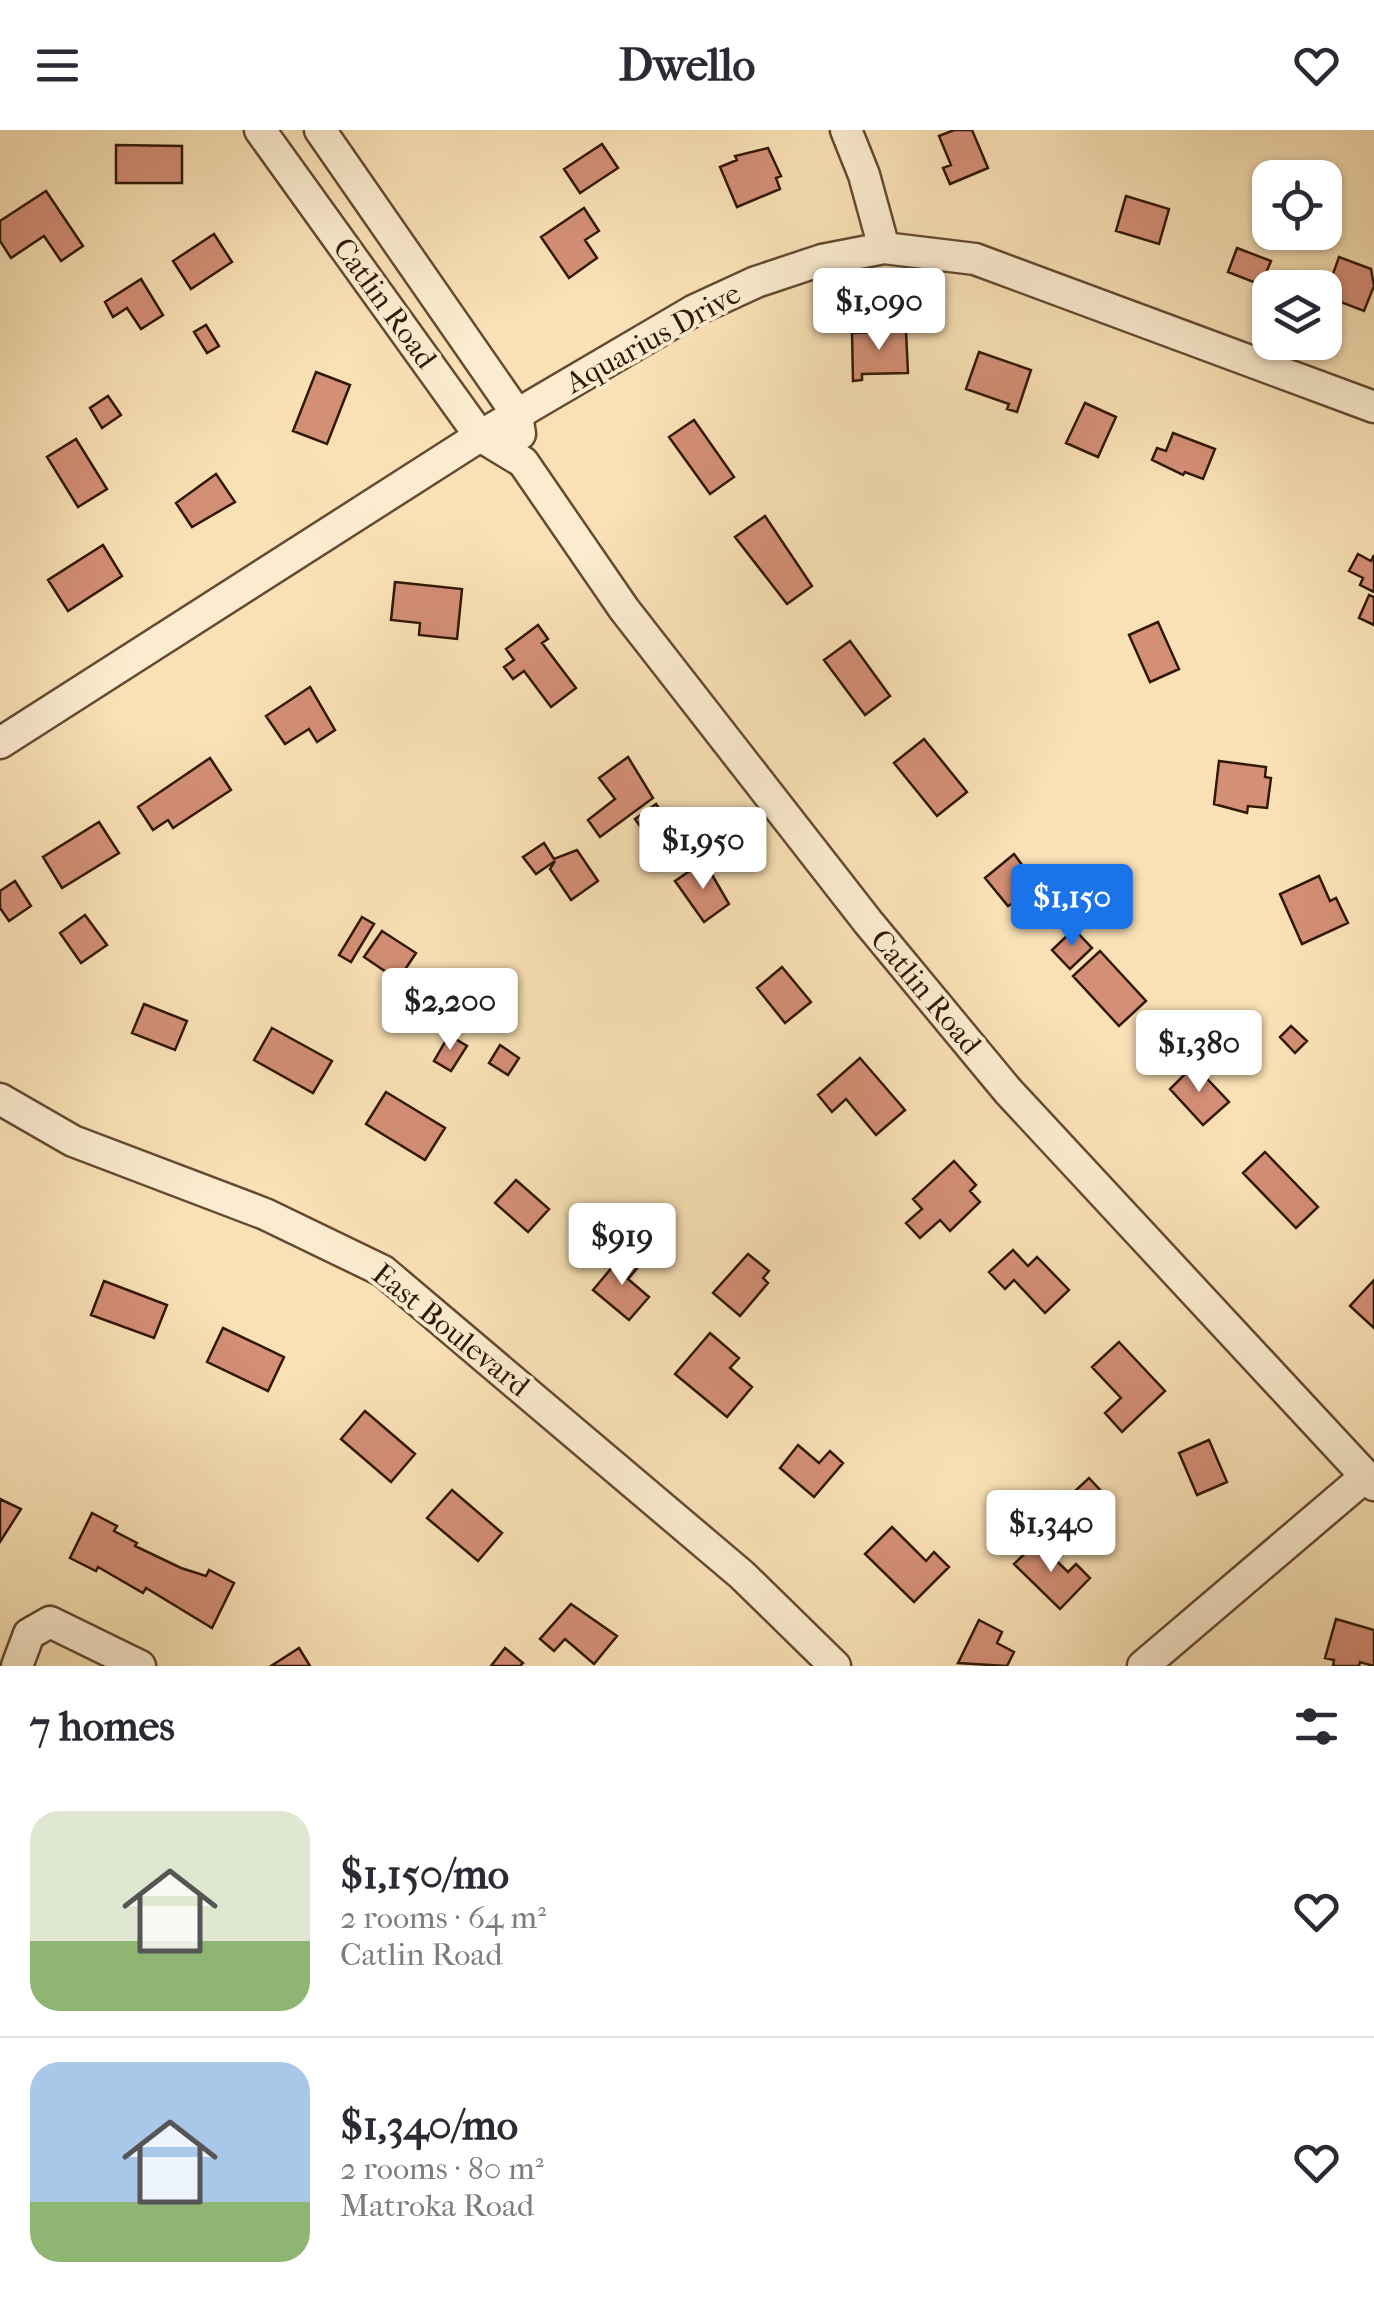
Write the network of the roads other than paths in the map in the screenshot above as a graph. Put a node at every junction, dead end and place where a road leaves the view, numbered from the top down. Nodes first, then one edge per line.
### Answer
1 (260, 130) edge
2 (320, 130) edge
3 (846, 130) edge
4 (884, 248) junction
5 (1374, 407) edge
6 (518, 414) junction
7 (480, 436) junction
8 (523, 462) junction
9 (0, 743) edge
10 (0, 1099) edge
11 (1370, 1481) edge
12 (17, 1666) edge
13 (140, 1666) edge
14 (835, 1666) edge
15 (1143, 1666) edge

1 - 7 street, Catlin Road
2 - 6 street, Catlin Road
3 - 4 street
4 - 5 street, Aquarius Drive
4 - 6 street, Aquarius Drive
6 - 7 street, Aquarius Drive
6 - 8 street, Catlin Road
7 - 8 street, Catlin Road
7 - 9 street, Aquarius Drive
8 - 11 street, Catlin Road
10 - 14 street, East Boulevard
11 - 15 street
12 - 13 street

